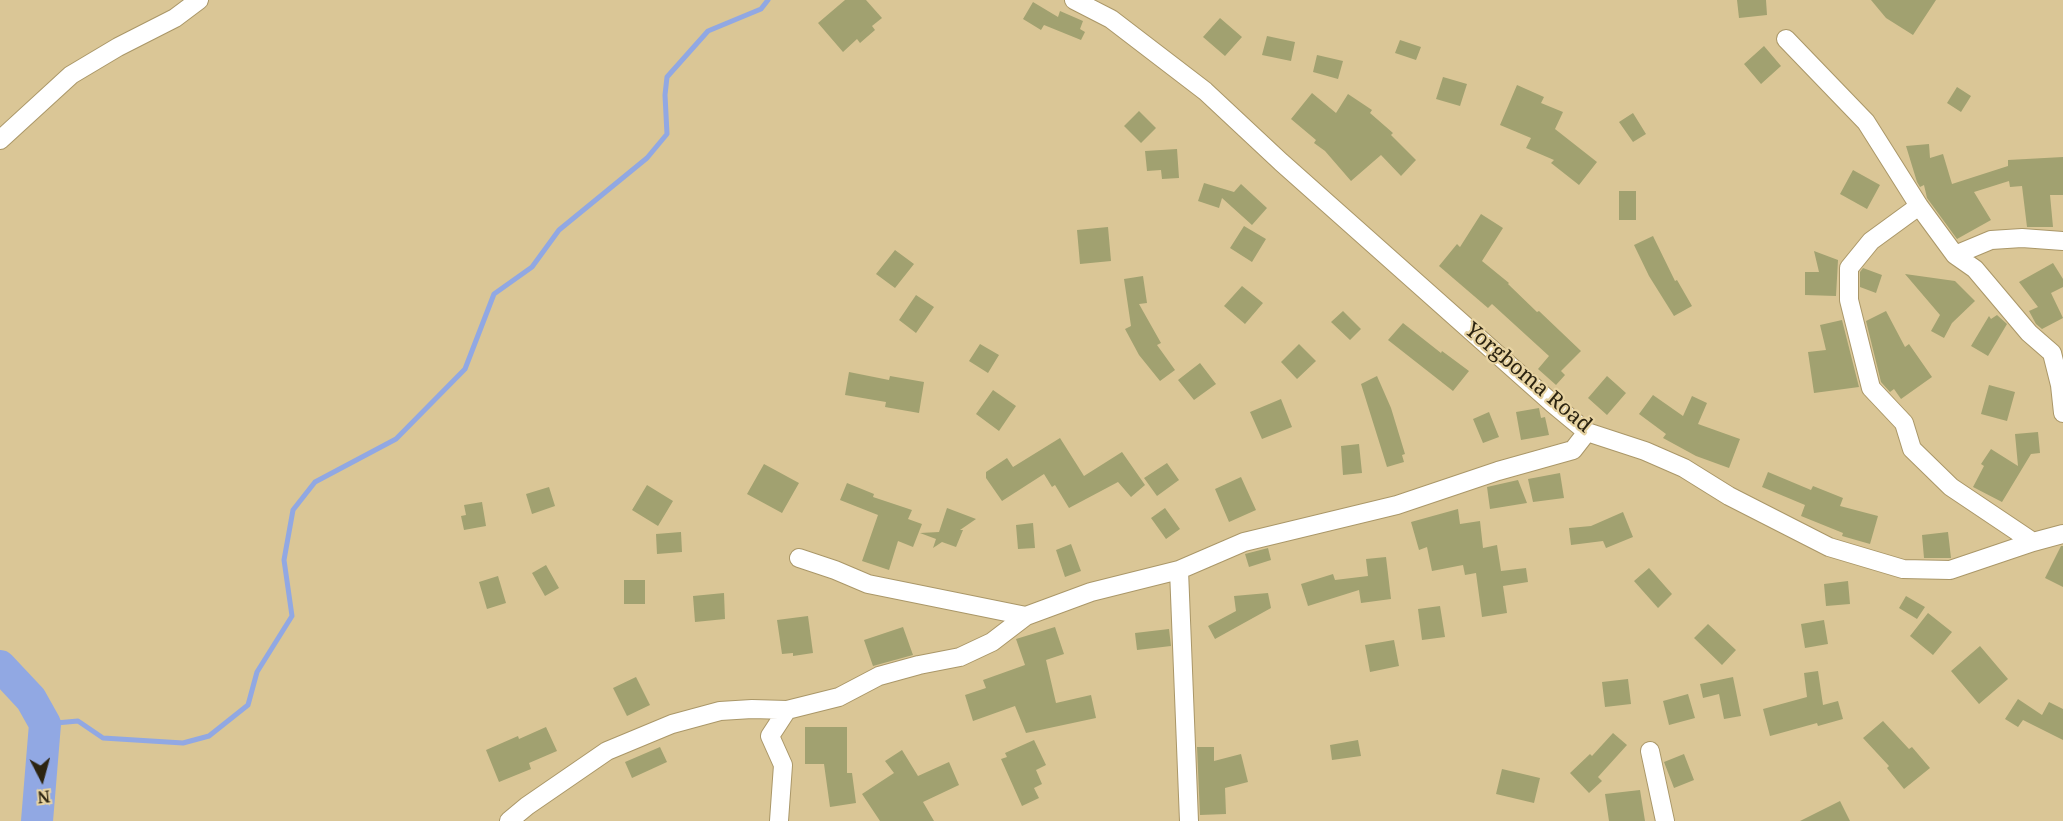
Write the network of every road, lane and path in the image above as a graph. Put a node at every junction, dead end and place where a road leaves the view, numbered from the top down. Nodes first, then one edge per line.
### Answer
1 (199, 0) edge
2 (1074, 0) edge
3 (1786, 39) dead end
4 (0, 140) edge
5 (1919, 206) junction
6 (2063, 241) edge
7 (1955, 255) junction
8 (2063, 413) edge
9 (1587, 432) junction
10 (2063, 534) edge
11 (2033, 542) junction
12 (799, 558) dead end
13 (1179, 570) junction
14 (1026, 616) junction
15 (787, 710) junction
16 (1650, 751) dead end
17 (509, 821) edge
18 (779, 821) edge
19 (1189, 821) edge
20 (1665, 821) edge

1 - 4 street
2 - 9 street, Yorgboma Road
3 - 5 street
5 - 7 street
5 - 11 street
6 - 7 street
7 - 8 street
9 - 11 street, Yorgboma Road
9 - 13 street
10 - 11 street, Yorgboma Road
12 - 14 street
13 - 14 street
13 - 19 street
14 - 15 street
15 - 17 street
15 - 18 street
16 - 20 street

